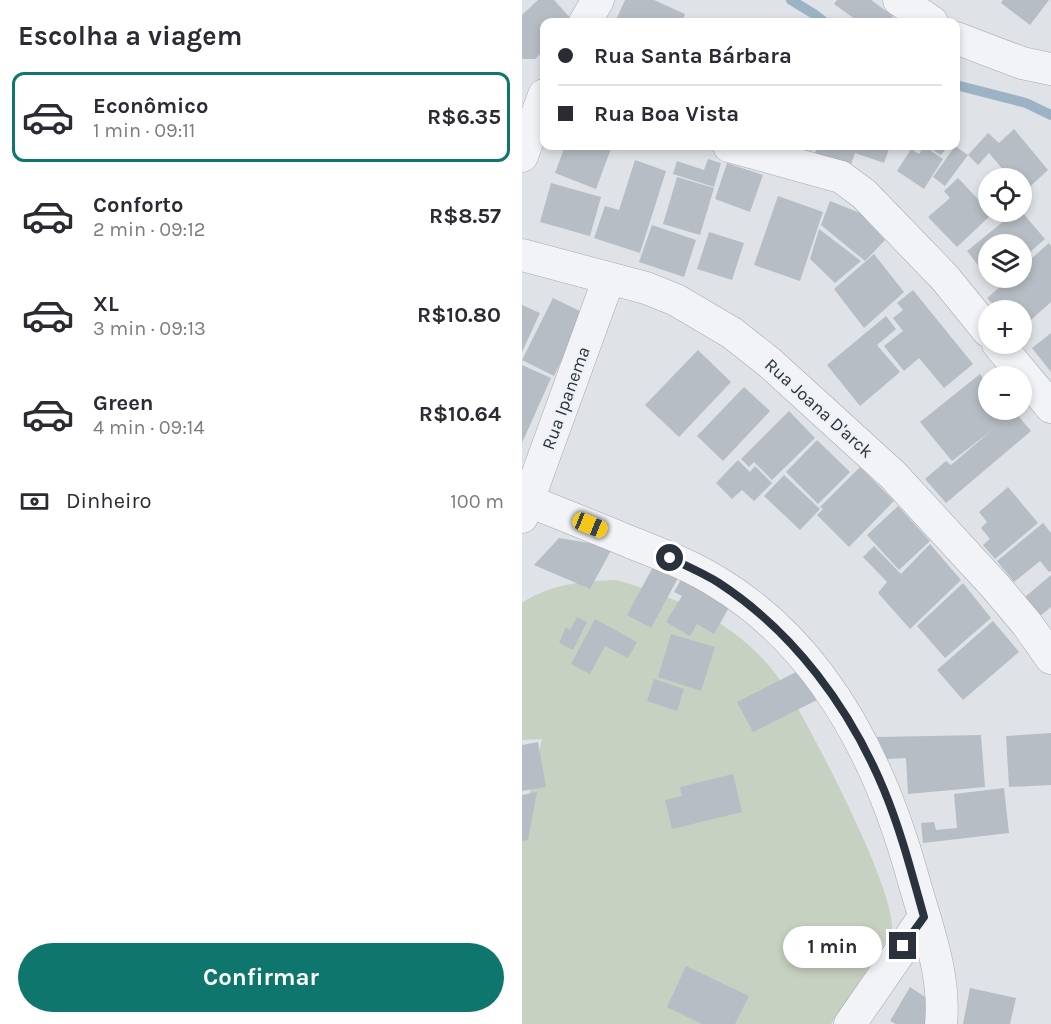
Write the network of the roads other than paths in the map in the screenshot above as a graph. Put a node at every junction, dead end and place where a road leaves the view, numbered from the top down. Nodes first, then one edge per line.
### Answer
1 (598, 0) edge
2 (899, 0) edge
3 (587, 18) edge
4 (926, 18) edge
5 (960, 40) edge
6 (1051, 69) edge
7 (522, 87) edge
8 (540, 94) edge
9 (540, 106) edge
10 (743, 150) edge
11 (522, 156) edge
12 (522, 255) edge
13 (609, 278) junction
14 (978, 319) edge
15 (1006, 354) edge
16 (1051, 407) edge
17 (526, 509) edge
18 (1051, 658) edge
19 (924, 917) junction
20 (850, 1024) edge
21 (941, 1024) edge

1 - 3 street
2 - 4 street
5 - 6 street
7 - 8 street
9 - 11 street
10 - 14 street
12 - 13 street, Rua Joana D'arck
13 - 17 street, Rua Ipanema
13 - 18 street, Rua Joana D'arck
15 - 16 street
17 - 19 street
19 - 20 street
19 - 21 street

